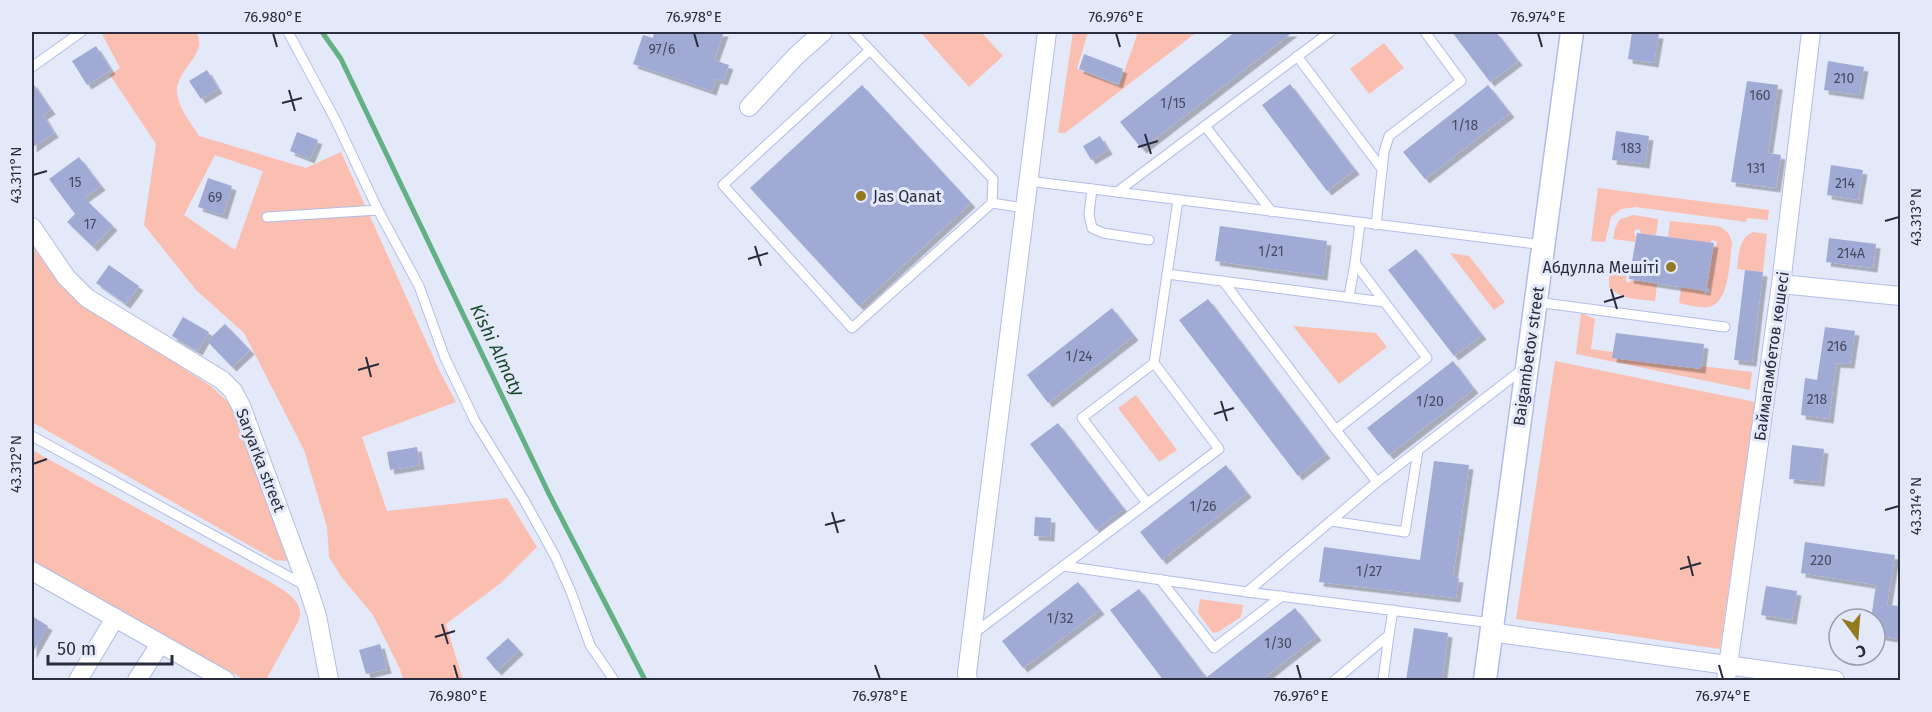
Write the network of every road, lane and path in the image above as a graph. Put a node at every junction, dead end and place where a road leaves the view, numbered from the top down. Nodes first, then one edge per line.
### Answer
1 (81, 32) edge
2 (288, 32) edge
3 (823, 32) edge
4 (853, 32) edge
5 (1047, 32) edge
6 (1330, 32) edge
7 (1425, 32) edge
8 (1572, 32) edge
9 (1811, 32) edge
10 (870, 50) junction
11 (1297, 56) junction
12 (32, 68) edge
13 (749, 107) dead end
14 (1205, 126) junction
15 (1382, 169) junction
16 (1028, 180) junction
17 (1092, 189) junction
18 (1117, 192) junction
19 (1178, 200) junction
20 (992, 203) junction
21 (1025, 208) junction
22 (378, 210) junction
23 (1272, 212) junction
24 (267, 217) dead end
25 (1360, 223) junction
26 (1376, 225) junction
27 (32, 227) edge
28 (1149, 240) dead end
29 (1544, 245) junction
30 (1355, 263) junction
31 (1167, 274) junction
32 (1223, 281) junction
33 (1781, 284) junction
34 (1900, 296) edge
35 (1349, 297) junction
36 (1384, 302) junction
37 (1536, 302) junction
38 (1725, 327) dead end
39 (1154, 363) junction
40 (1527, 365) junction
41 (1336, 430) junction
42 (32, 436) edge
43 (1418, 451) junction
44 (1377, 482) junction
45 (1147, 503) junction
46 (1331, 521) junction
47 (1063, 566) junction
48 (32, 571) edge
49 (1160, 579) junction
50 (308, 588) junction
51 (1247, 592) junction
52 (1282, 596) junction
53 (1393, 610) junction
54 (115, 618) junction
55 (1491, 627) junction
56 (972, 634) junction
57 (1389, 635) junction
58 (160, 644) junction
59 (1727, 673) edge
60 (78, 681) edge
61 (138, 681) edge
62 (225, 681) edge
63 (329, 681) edge
64 (614, 681) edge
65 (968, 681) edge
66 (1335, 681) edge
67 (1383, 681) edge
68 (1485, 681) edge
69 (1834, 681) edge

1 - 12 lane
2 - 22 lane
3 - 13 street
4 - 10 lane
5 - 16 street
6 - 11 lane
7 - 15 lane
8 - 29 street, Baigambetov street
9 - 33 street, Баймагамбетов көшесі
10 - 20 lane
10 - 20 lane
11 - 14 lane
11 - 15 lane
14 - 18 lane
14 - 23 lane
15 - 26 lane
16 - 17 lane
16 - 21 street
17 - 18 lane
17 - 28 lane
18 - 19 lane
19 - 23 lane
19 - 31 lane
20 - 21 lane
21 - 56 street
22 - 24 lane
22 - 64 lane
23 - 25 lane
25 - 26 lane
25 - 30 lane
26 - 29 lane
27 - 50 street, Saryarka street
29 - 37 street, Baigambetov street
30 - 35 lane
30 - 36 lane
31 - 32 lane
31 - 39 lane
32 - 35 lane
32 - 41 lane
33 - 34 street
33 - 59 street, Баймагамбетов көшесі
35 - 36 lane
36 - 41 lane
37 - 38 lane
37 - 40 street, Baigambetov street
39 - 45 lane
39 - 45 lane
40 - 43 lane
40 - 55 street, Baigambetov street
41 - 44 lane
42 - 50 lane
43 - 44 lane
43 - 46 lane
44 - 46 lane
45 - 47 lane
46 - 51 lane
47 - 49 lane
47 - 56 lane
48 - 54 street
49 - 51 lane
49 - 52 lane
50 - 63 street, Saryarka street
51 - 52 lane
52 - 53 lane
53 - 55 lane
53 - 57 lane
54 - 58 street
54 - 60 street
55 - 59 street
55 - 68 street, Baigambetov street
56 - 65 street
57 - 66 lane
57 - 67 lane
58 - 61 street
58 - 62 street
59 - 69 street

